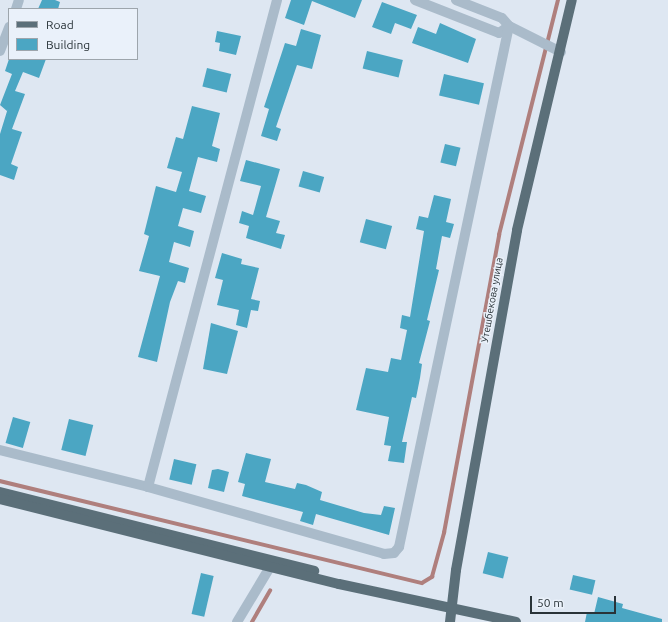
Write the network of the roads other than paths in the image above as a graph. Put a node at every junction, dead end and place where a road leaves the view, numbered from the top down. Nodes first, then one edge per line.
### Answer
1 (277, 0) edge
2 (415, 0) edge
3 (456, 0) edge
4 (572, 0) edge
5 (509, 26) junction
6 (8, 30) edge
7 (0, 51) edge
8 (561, 52) junction
9 (0, 450) edge
10 (148, 487) junction
11 (0, 492) edge
12 (0, 499) edge
13 (270, 567) junction
14 (410, 598) junction
15 (451, 607) junction
16 (237, 622) edge
17 (450, 622) edge
18 (516, 622) edge

1 - 10 street
2 - 5 street
3 - 5 street
4 - 8 main road, Утешбекова улица
5 - 8 street
5 - 10 street
6 - 7 street
8 - 15 main road, Утешбекова улица
9 - 10 street
11 - 14 main road
12 - 13 main road
13 - 14 main road
13 - 16 street
14 - 15 main road
15 - 17 main road, Утешбекова улица
15 - 18 main road

